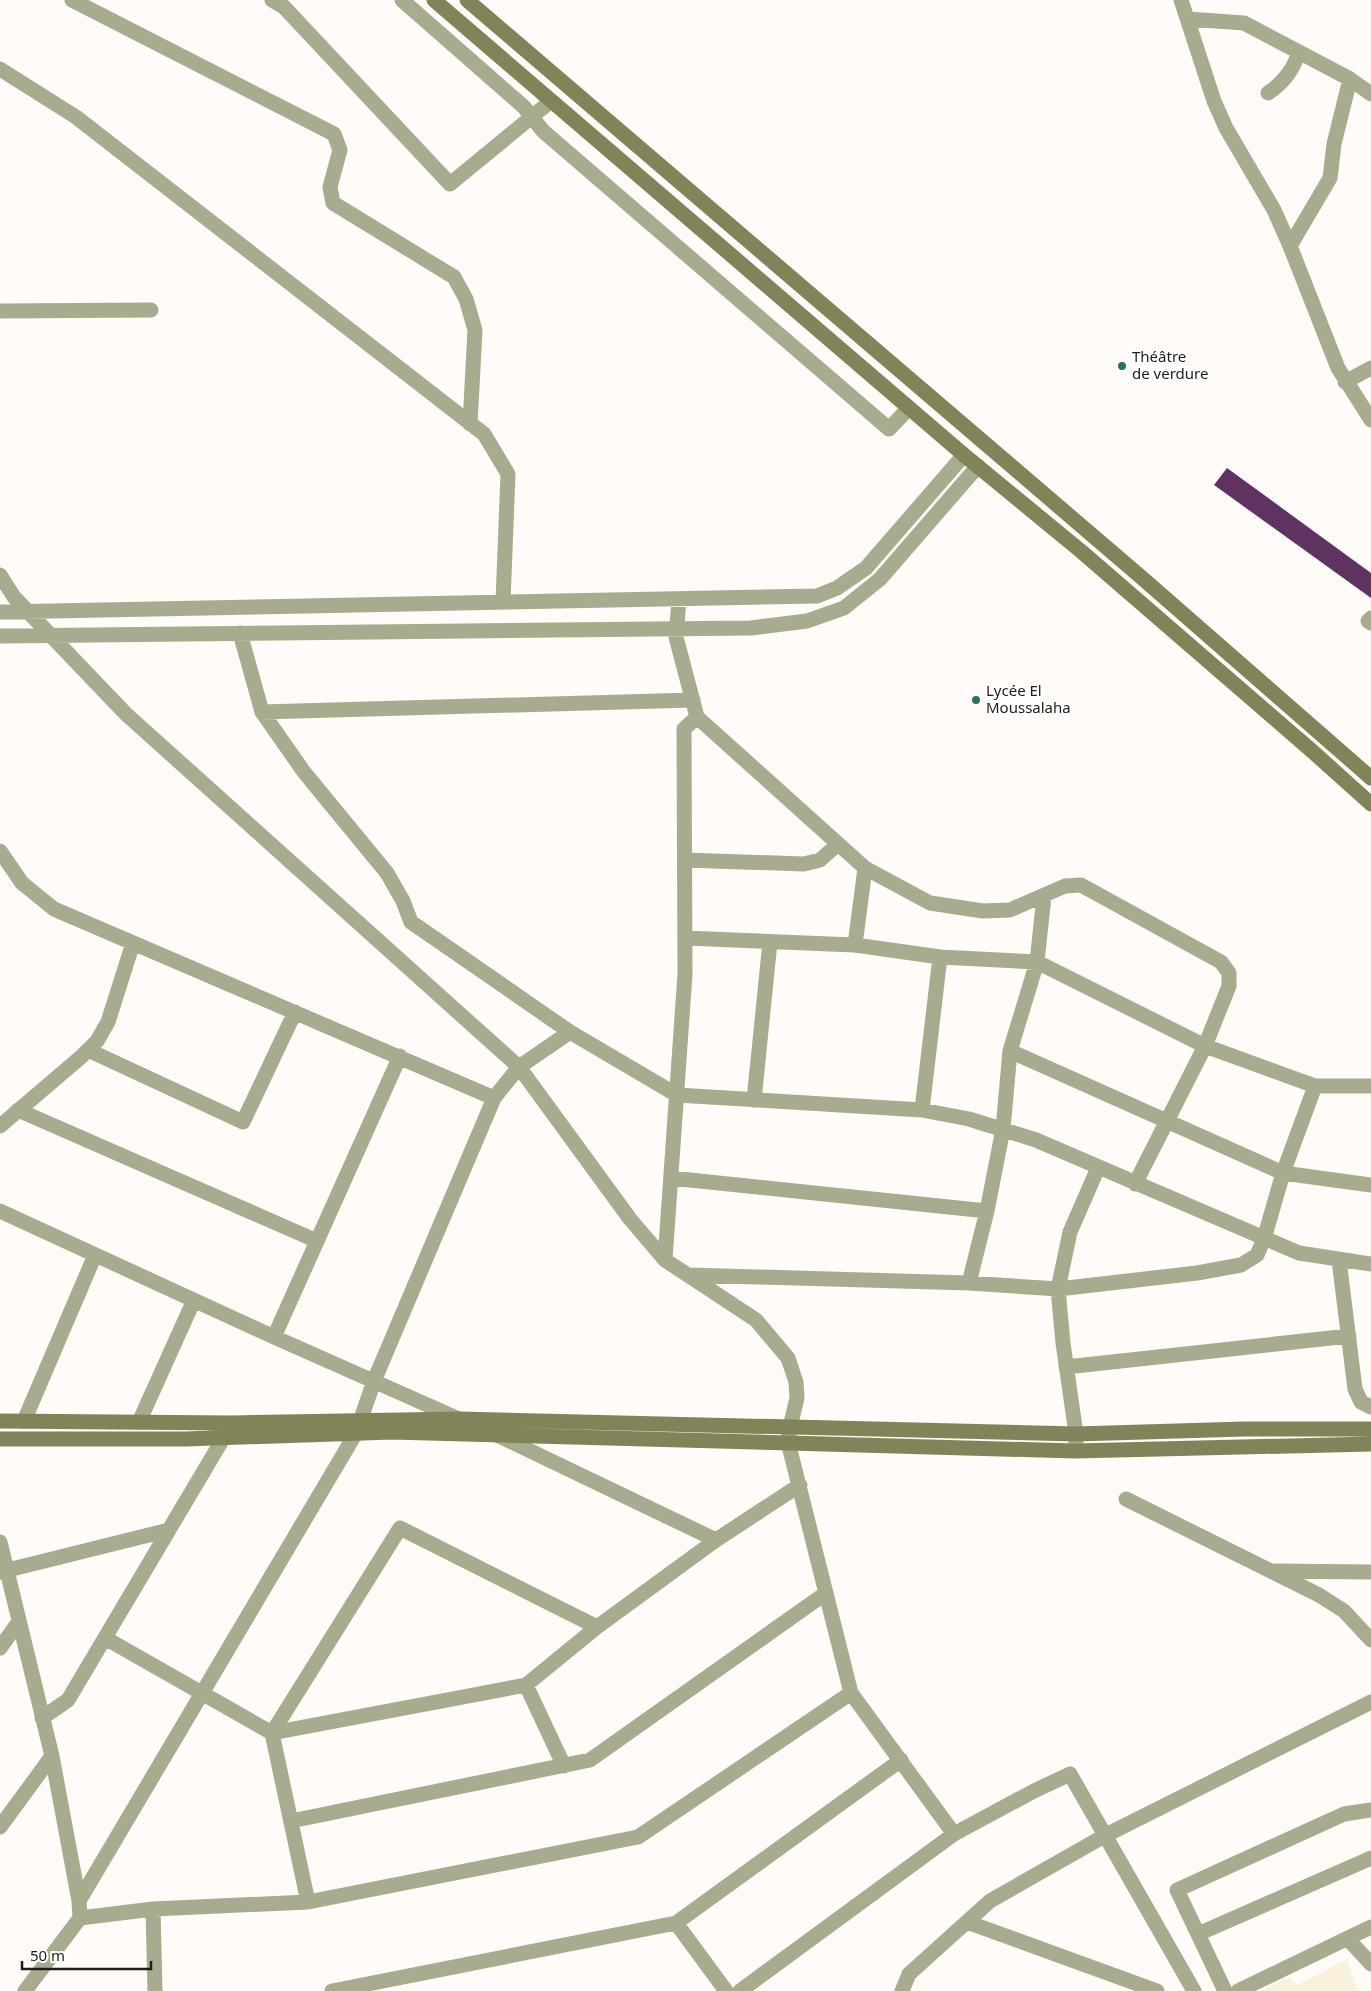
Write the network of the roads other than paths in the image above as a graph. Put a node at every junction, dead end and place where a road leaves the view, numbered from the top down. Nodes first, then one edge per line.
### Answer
1 (72, 0) edge
2 (272, 0) edge
3 (402, 0) edge
4 (434, 0) edge
5 (468, 0) edge
6 (1181, 0) edge
7 (1188, 19) junction
8 (1299, 52) junction
9 (0, 69) edge
10 (1350, 79) junction
11 (1268, 93) dead end
12 (1371, 94) edge
13 (551, 101) junction
14 (532, 117) junction
15 (1290, 246) junction
16 (151, 310) dead end
17 (0, 311) edge
18 (1371, 368) edge
19 (1346, 382) junction
20 (909, 408) junction
21 (1370, 422) edge
22 (470, 424) junction
23 (964, 455) junction
24 (978, 466) junction
25 (0, 575) edge
26 (679, 599) junction
27 (503, 602) junction
28 (28, 611) junction
29 (0, 612) edge
30 (1371, 618) edge
31 (1371, 623) edge
32 (677, 629) junction
33 (240, 633) junction
34 (50, 635) junction
35 (0, 636) edge
36 (693, 700) junction
37 (262, 712) junction
38 (697, 717) junction
39 (1371, 778) edge
40 (1371, 804) edge
41 (838, 844) junction
42 (0, 851) edge
43 (685, 860) junction
44 (865, 868) junction
45 (1044, 896) junction
46 (685, 938) junction
47 (770, 942) junction
48 (133, 943) junction
49 (855, 945) junction
50 (940, 957) junction
51 (1037, 962) junction
52 (295, 1012) junction
53 (570, 1032) junction
54 (1205, 1046) junction
55 (88, 1050) junction
56 (1010, 1051) junction
57 (400, 1056) junction
58 (519, 1067) junction
59 (1315, 1086) junction
60 (1371, 1086) edge
61 (676, 1095) junction
62 (494, 1098) junction
63 (754, 1100) junction
64 (18, 1110) junction
65 (922, 1110) junction
66 (1167, 1120) junction
67 (0, 1126) edge
68 (1003, 1129) junction
69 (1098, 1168) junction
70 (1283, 1173) junction
71 (671, 1178) junction
72 (1135, 1184) junction
73 (1371, 1184) edge
74 (987, 1210) junction
75 (0, 1211) edge
76 (1264, 1239) junction
77 (317, 1241) junction
78 (95, 1255) junction
79 (666, 1260) junction
80 (1339, 1260) junction
81 (1371, 1264) edge
82 (688, 1275) junction
83 (969, 1283) junction
84 (1058, 1289) junction
85 (194, 1300) junction
86 (1349, 1336) junction
87 (274, 1337) junction
88 (1066, 1367) junction
89 (374, 1381) junction
90 (1371, 1408) edge
91 (459, 1419) junction
92 (0, 1421) edge
93 (24, 1421) junction
94 (139, 1422) junction
95 (231, 1423) junction
96 (358, 1427) junction
97 (790, 1427) junction
98 (1371, 1430) edge
99 (497, 1434) junction
100 (1076, 1434) junction
101 (225, 1437) junction
102 (0, 1439) edge
103 (788, 1442) junction
104 (1371, 1444) edge
105 (1076, 1451) junction
106 (800, 1485) junction
107 (1126, 1499) dead end
108 (169, 1530) junction
109 (716, 1540) junction
110 (0, 1542) edge
111 (1269, 1570) junction
112 (4, 1572) edge
113 (1371, 1572) edge
114 (826, 1593) junction
115 (18, 1623) junction
116 (597, 1627) junction
117 (105, 1638) junction
118 (1371, 1640) edge
119 (0, 1648) edge
120 (526, 1685) junction
121 (202, 1692) junction
122 (851, 1694) junction
123 (1371, 1702) edge
124 (42, 1718) junction
125 (272, 1732) junction
126 (52, 1756) junction
127 (901, 1760) junction
128 (564, 1766) junction
129 (1371, 1810) edge
130 (291, 1821) junction
131 (0, 1827) edge
132 (954, 1834) junction
133 (1106, 1835) junction
134 (1371, 1858) edge
135 (79, 1901) junction
136 (308, 1902) junction
137 (153, 1909) junction
138 (80, 1918) junction
139 (967, 1922) junction
140 (676, 1923) junction
141 (1371, 1927) edge
142 (1198, 1934) junction
143 (1348, 1939) junction
144 (1371, 1964) edge
145 (25, 1991) edge
146 (155, 1991) edge
147 (332, 1991) edge
148 (726, 1991) edge
149 (740, 1991) edge
150 (902, 1991) edge
151 (1157, 1991) edge
152 (1194, 1991) edge
153 (1226, 1991) edge
154 (1238, 1991) edge

1 - 22 street
2 - 14 street
3 - 14 street
4 - 13 street
5 - 39 street
6 - 7 street
7 - 8 street
7 - 15 street
8 - 10 street
8 - 11 street
9 - 22 street
10 - 12 street
10 - 15 street
13 - 14 street
13 - 20 street
14 - 20 street
15 - 19 street
16 - 17 street
18 - 19 street
19 - 21 street
20 - 23 street
22 - 27 street
23 - 24 street
23 - 26 street
24 - 32 street
24 - 40 street
25 - 28 street
26 - 27 street
26 - 32 street
27 - 28 street
28 - 29 street
28 - 34 street
30 - 31 street
32 - 33 street
32 - 36 street
33 - 34 street
33 - 37 street
34 - 35 street
34 - 58 street
36 - 37 street
36 - 38 street
37 - 53 street
38 - 41 street
38 - 43 street
41 - 43 street
41 - 44 street
42 - 48 street
43 - 46 street
44 - 45 street
44 - 49 street
45 - 51 street
45 - 54 street
46 - 47 street
46 - 61 street
47 - 49 street
47 - 63 street
48 - 52 street
48 - 55 street
49 - 50 street
50 - 51 street
50 - 65 street
51 - 54 street
51 - 56 street
52 - 55 street
52 - 57 street
53 - 58 street
53 - 61 street
54 - 59 street
54 - 66 street
55 - 64 street
56 - 66 street
56 - 68 street
57 - 62 street
57 - 77 street
58 - 62 street
58 - 79 street
59 - 60 street
59 - 70 street
61 - 63 street
61 - 71 street
62 - 89 street
63 - 65 street
64 - 67 street
64 - 77 street
65 - 68 street
66 - 70 street
66 - 72 street
68 - 69 street
68 - 74 street
69 - 72 street
69 - 84 street
70 - 73 street
70 - 76 street
71 - 74 street
71 - 79 street
72 - 76 street
74 - 83 street
75 - 78 street
76 - 80 street
76 - 84 street
77 - 87 street
78 - 85 street
78 - 93 street
79 - 82 street
80 - 81 street
80 - 86 street
82 - 83 street
82 - 97 street
83 - 84 street
84 - 88 street
85 - 87 street
85 - 94 street
86 - 88 street
86 - 90 street
87 - 89 street
88 - 100 street
89 - 91 street
89 - 96 street
91 - 96 street
91 - 97 street
92 - 93 street
93 - 94 street
94 - 95 street
95 - 96 street
95 - 101 street
96 - 99 street
96 - 101 street
96 - 121 street
97 - 100 street
97 - 103 street
98 - 100 street
99 - 103 street
99 - 109 street
100 - 105 street
101 - 102 street
101 - 108 street
103 - 105 street
103 - 106 street
104 - 105 street
106 - 109 street
106 - 114 street
107 - 111 street
108 - 112 street
108 - 117 street
109 - 116 street
110 - 112 street
111 - 113 street
111 - 118 street
112 - 115 street
114 - 122 street
114 - 128 street
115 - 119 street
115 - 124 street
116 - 120 street
116 - 125 street
117 - 121 street
117 - 124 street
120 - 125 street
120 - 128 street
121 - 125 street
121 - 135 street
122 - 127 street
122 - 136 street
123 - 133 street
124 - 126 street
125 - 130 street
126 - 131 street
126 - 135 street
127 - 132 street
127 - 140 street
128 - 130 street
129 - 142 street
130 - 136 street
132 - 133 street
132 - 149 street
133 - 139 street
133 - 152 street
134 - 142 street
135 - 138 street
136 - 137 street
137 - 138 street
137 - 146 street
138 - 145 street
139 - 150 street
139 - 151 street
140 - 147 street
140 - 148 street
141 - 143 street
142 - 153 street
143 - 144 street
143 - 154 street

